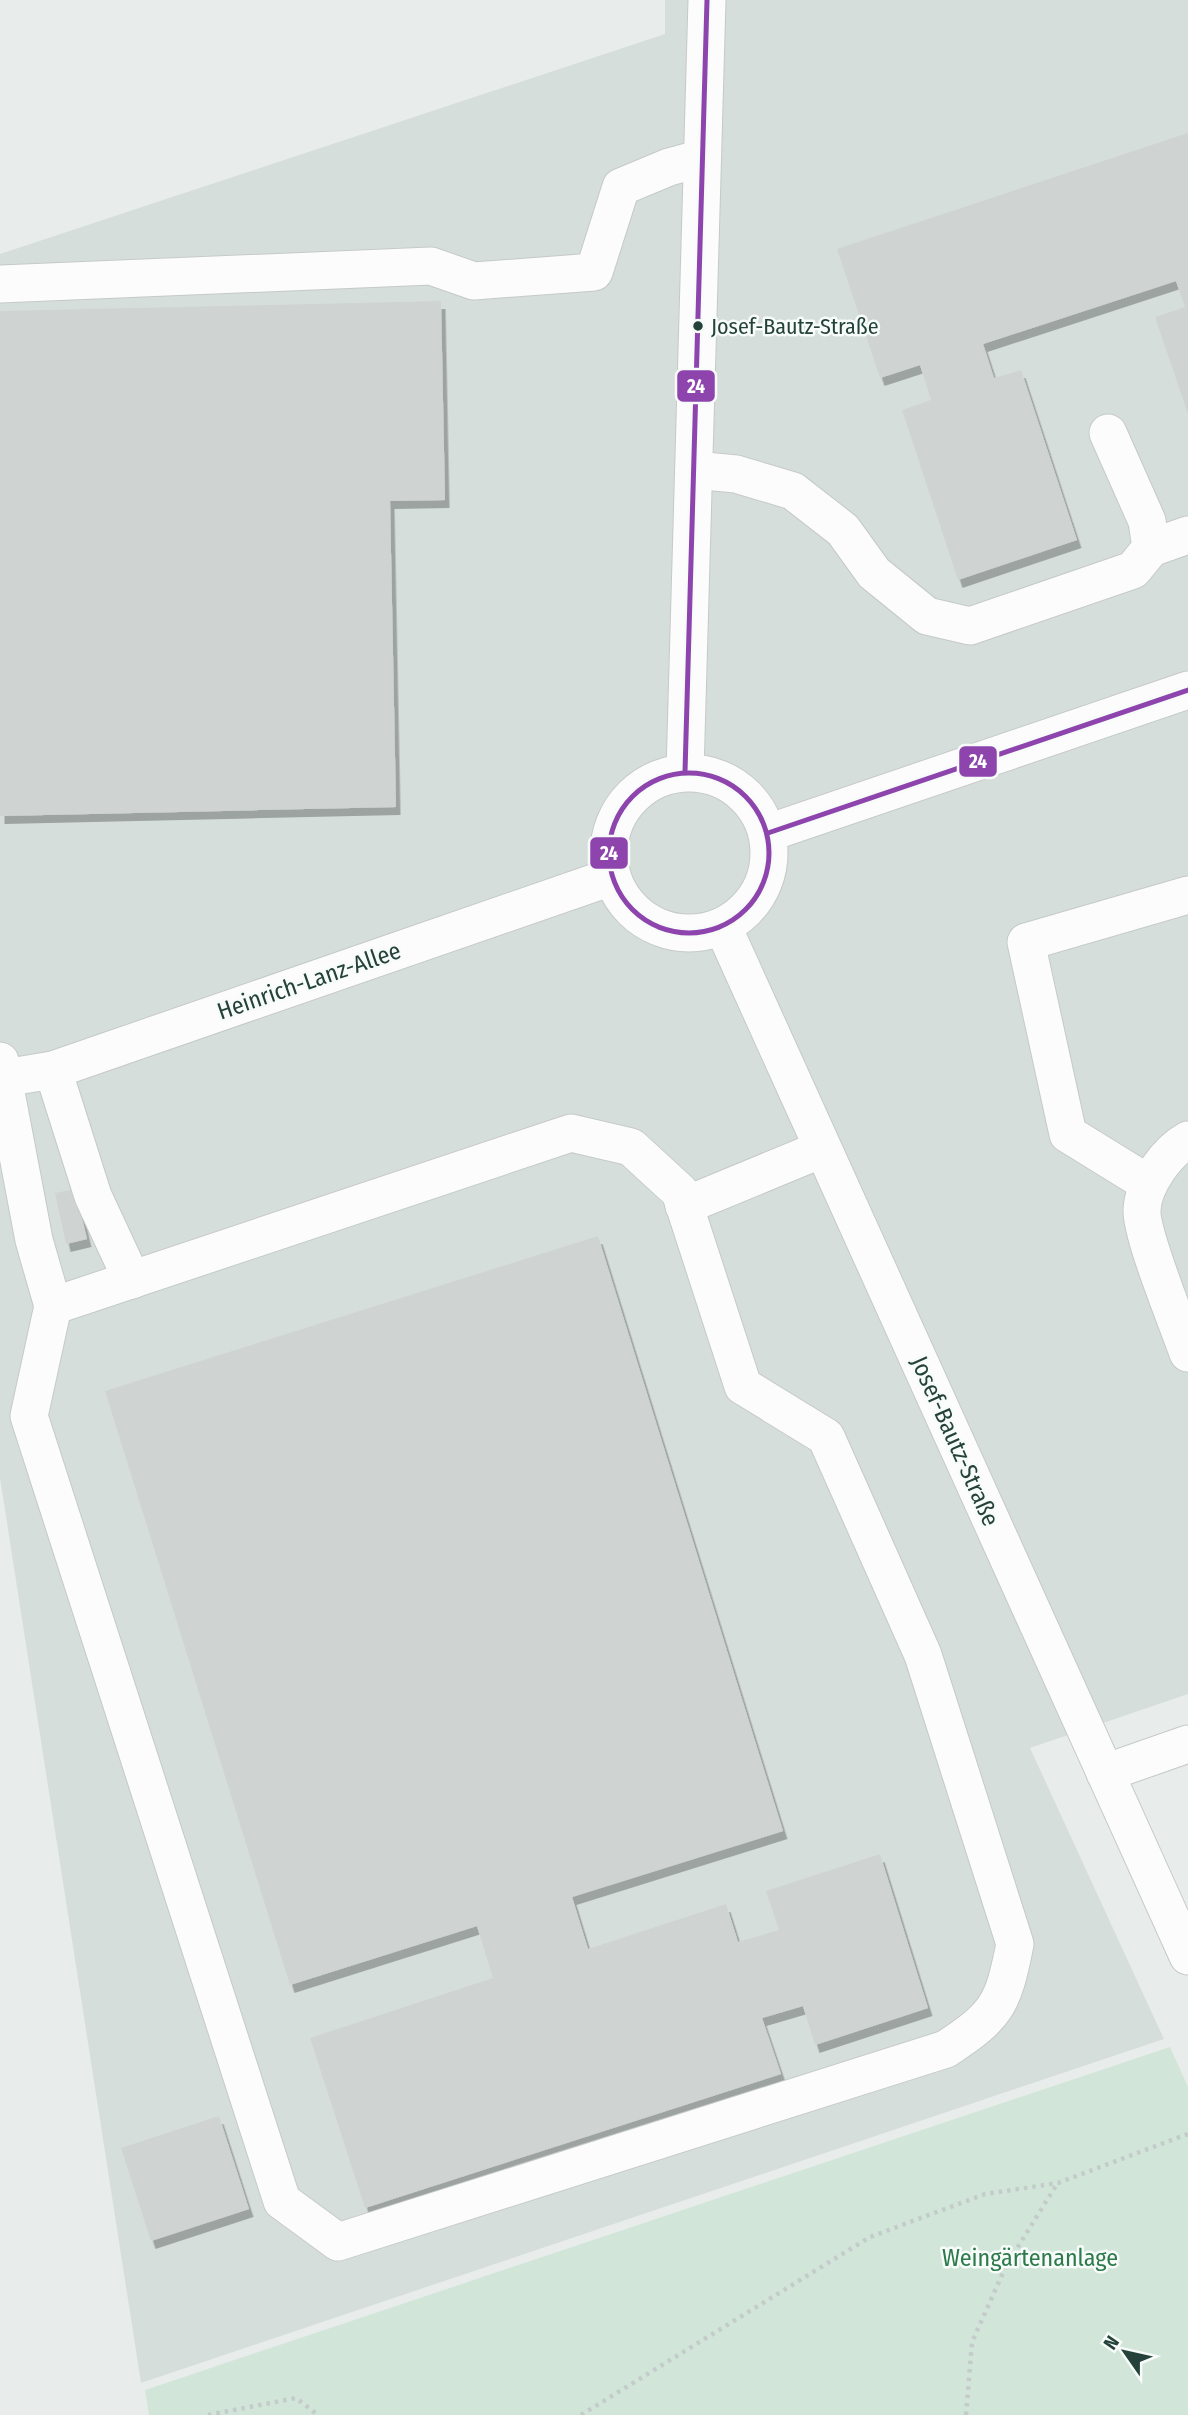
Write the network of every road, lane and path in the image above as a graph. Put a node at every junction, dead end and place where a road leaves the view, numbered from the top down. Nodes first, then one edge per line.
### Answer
1 (707, 0) edge
2 (702, 158) junction
3 (0, 284) edge
4 (1108, 433) dead end
5 (694, 470) junction
6 (1188, 534) edge
7 (1151, 548) junction
8 (1188, 690) edge
9 (685, 772) junction
10 (768, 833) junction
11 (611, 877) junction
12 (1188, 895) edge
13 (723, 927) junction
14 (2, 1070) edge
15 (53, 1070) junction
16 (1188, 1140) edge
17 (822, 1149) junction
18 (1149, 1184) junction
19 (684, 1206) junction
20 (132, 1280) junction
21 (53, 1306) junction
22 (1188, 1353) edge
23 (1188, 1744) edge
24 (1105, 1773) junction
25 (1188, 1956) edge
26 (1188, 2134) edge
27 (1058, 2183) junction
28 (208, 2415) edge
29 (318, 2415) edge
30 (581, 2415) edge
31 (966, 2415) edge

1 - 2 street
2 - 3 street
2 - 5 street
4 - 7 street
5 - 7 street
5 - 9 street
6 - 7 street
8 - 10 street
9 - 10 street
9 - 11 street
10 - 13 street
11 - 13 street
11 - 15 street, Heinrich-Lanz-Allee
12 - 18 street
13 - 17 street, Josef-Bautz-Straße
14 - 15 street, Heinrich-Lanz-Allee
14 - 21 street
15 - 20 street
16 - 18 street
17 - 19 street
17 - 24 street, Josef-Bautz-Straße
18 - 22 street
19 - 20 street
19 - 21 street
20 - 21 street
23 - 24 street
24 - 25 street, Josef-Bautz-Straße
26 - 27 path
27 - 30 path
27 - 31 path
28 - 29 path

